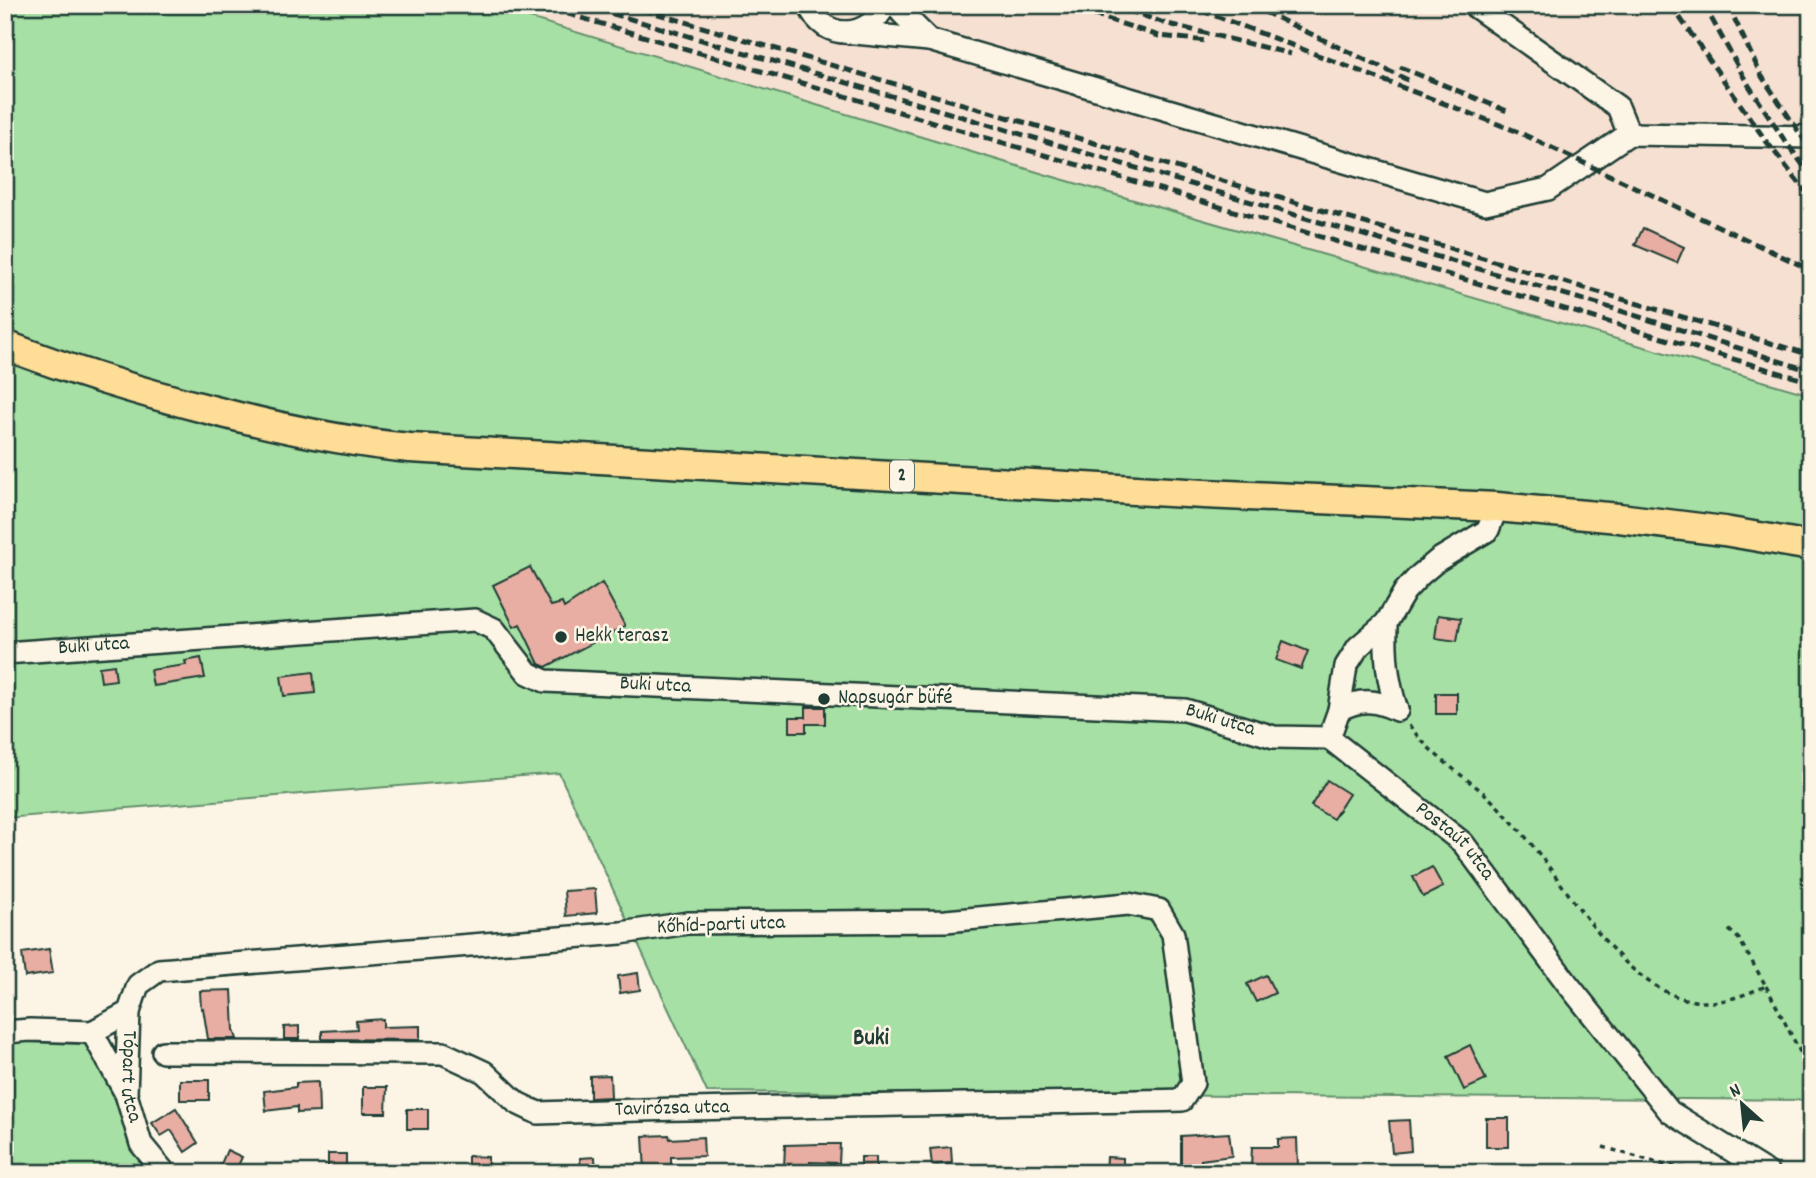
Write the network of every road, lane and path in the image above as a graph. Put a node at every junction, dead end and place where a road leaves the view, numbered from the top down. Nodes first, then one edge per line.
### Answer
1 (809, 5) edge
2 (886, 5) edge
3 (897, 5) edge
4 (1473, 5) edge
5 (844, 32) junction
6 (929, 40) junction
7 (1629, 134) junction
8 (1811, 137) edge
9 (5, 345) edge
10 (1497, 507) junction
11 (1811, 546) edge
12 (1386, 623) junction
13 (5, 653) edge
14 (1339, 710) junction
15 (1397, 710) junction
16 (1329, 738) junction
17 (1726, 927) dead end
18 (1766, 986) junction
19 (130, 1012) junction
20 (5, 1032) edge
21 (92, 1032) junction
22 (163, 1052) dead end
23 (1811, 1073) edge
24 (1192, 1083) joint
25 (126, 1094) junction
26 (1603, 1147) dead end
27 (165, 1173) edge
28 (1715, 1173) edge
29 (1768, 1173) edge

1 - 5 street
2 - 5 street
3 - 6 street
4 - 7 street
5 - 6 street
6 - 7 street
7 - 8 street
9 - 10 main road, 2
10 - 11 main road, 2
10 - 12 street
12 - 14 street
12 - 15 street
13 - 16 street, Buki utca
14 - 15 street
14 - 16 street
15 - 18 path
16 - 29 street, Postaút utca
17 - 18 path
18 - 23 path
19 - 21 street
19 - 24 street, Kőhíd-parti utca
19 - 25 street, Tópart utca
20 - 21 street
21 - 25 street
22 - 24 street, Tavirózsa utca
25 - 27 street, Tópart utca
26 - 28 path

